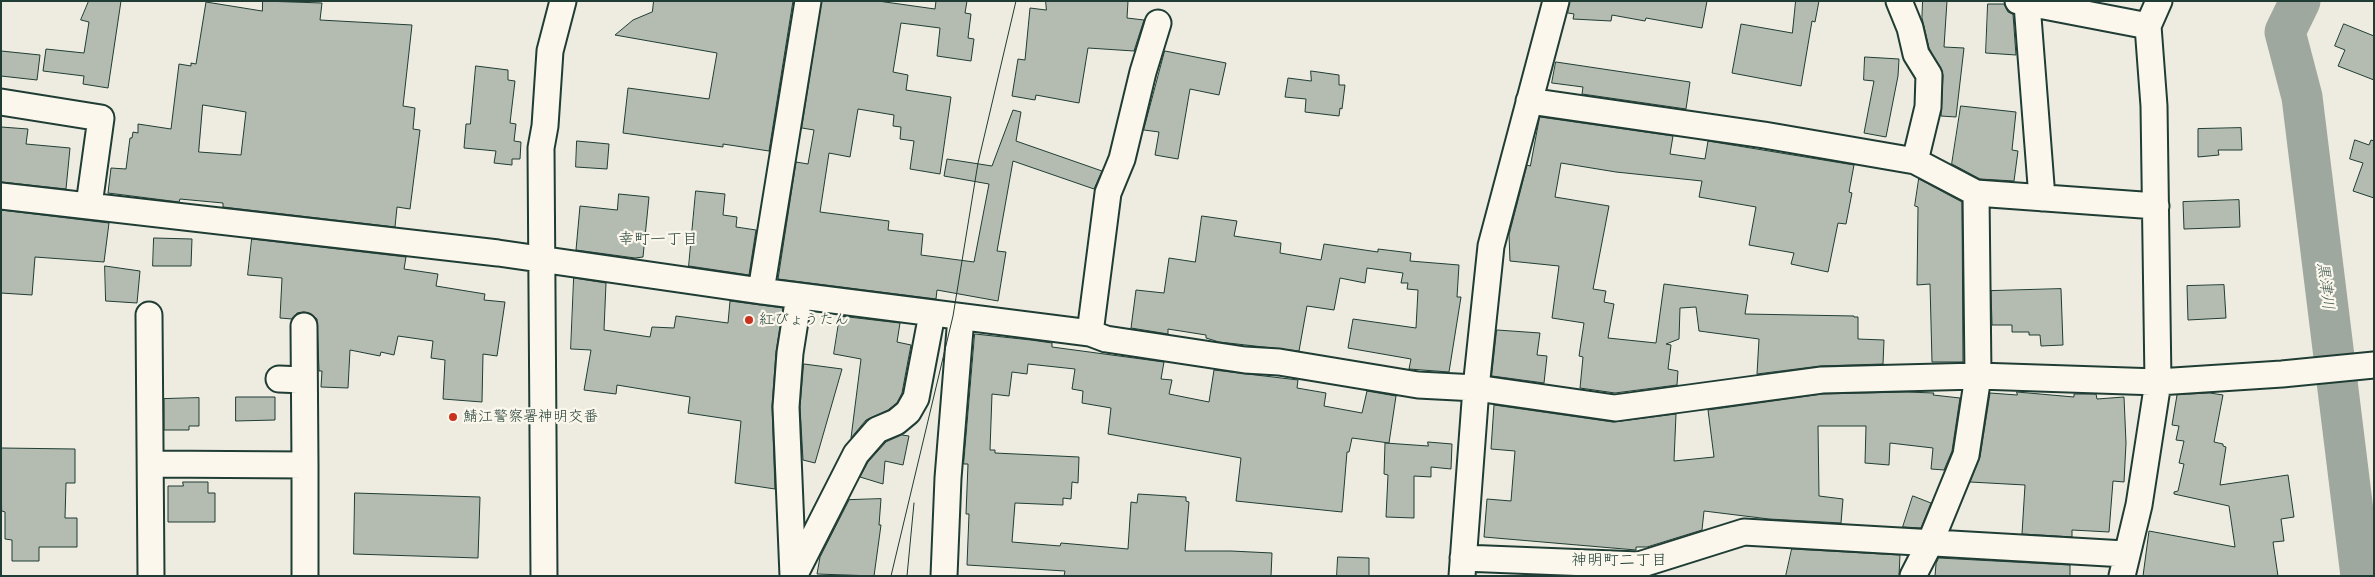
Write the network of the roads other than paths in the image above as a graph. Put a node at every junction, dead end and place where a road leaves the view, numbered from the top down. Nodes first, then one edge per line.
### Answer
1 (563, 1) edge
2 (808, 1) edge
3 (1556, 1) edge
4 (1899, 1) edge
5 (2159, 1) edge
6 (2022, 3) edge
7 (1158, 23) dead end
8 (2148, 26) junction
9 (1529, 101) junction
10 (1, 102) edge
11 (1915, 161) junction
12 (1976, 193) junction
13 (1, 196) edge
14 (2042, 198) junction
15 (89, 205) junction
16 (2156, 206) junction
17 (542, 259) junction
18 (761, 290) junction
19 (800, 296) junction
20 (932, 314) junction
21 (149, 315) dead end
22 (961, 317) junction
23 (304, 326) dead end
24 (1090, 333) junction
25 (2370, 366) edge
26 (1978, 376) junction
27 (2158, 382) junction
28 (1476, 388) junction
29 (150, 464) junction
30 (305, 465) junction
31 (1930, 542) junction
32 (2123, 565) edge
33 (1462, 567) edge
34 (150, 576) edge
35 (305, 576) edge
36 (544, 576) edge
37 (794, 576) edge
38 (944, 576) edge
39 (1913, 576) edge

1 - 17 street
2 - 18 street
3 - 9 street
4 - 11 street
5 - 8 street
6 - 8 street
6 - 14 street
7 - 24 street
8 - 16 street
9 - 11 street
9 - 28 street
10 - 15 street
11 - 12 street
12 - 14 street
12 - 26 street
13 - 15 street
14 - 16 street
15 - 17 street
16 - 27 street
17 - 18 street
17 - 36 street
18 - 19 street
19 - 20 street
19 - 37 street
20 - 22 street
20 - 37 street
21 - 29 street
22 - 24 street
22 - 38 street
23 - 30 street
24 - 28 street
25 - 27 street
26 - 27 street
26 - 28 street
26 - 31 street
27 - 32 street
28 - 33 street
29 - 30 street
29 - 34 street
30 - 35 street
31 - 32 street
31 - 33 street
31 - 39 street

